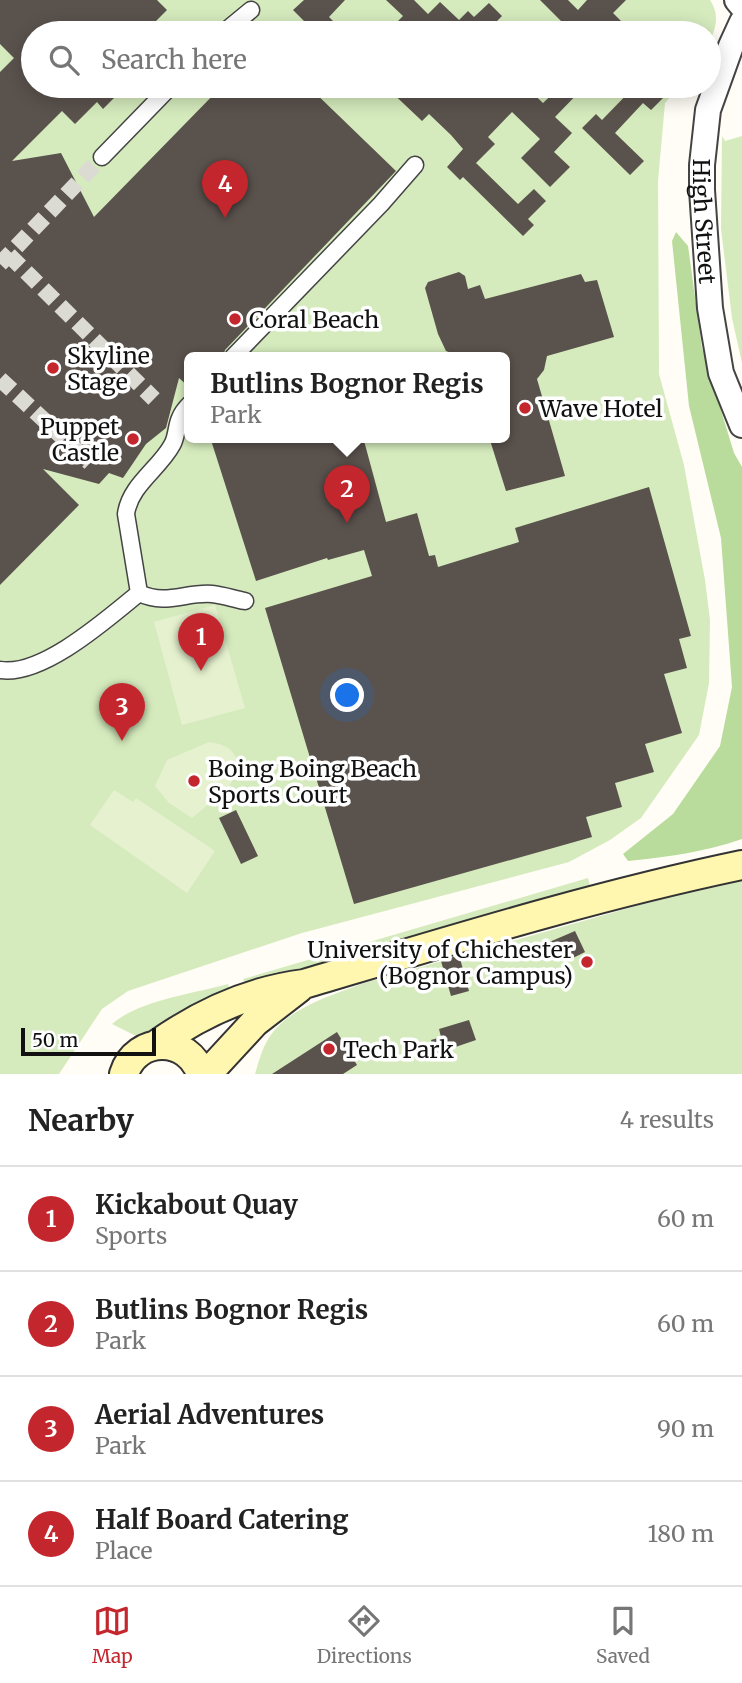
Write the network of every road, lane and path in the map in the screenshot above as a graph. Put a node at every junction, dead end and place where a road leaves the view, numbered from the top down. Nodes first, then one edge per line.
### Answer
1 (737, 0) edge
2 (742, 6) edge
3 (251, 10) dead end
4 (238, 21) edge
5 (742, 22) edge
6 (721, 74) edge
7 (159, 98) edge
8 (712, 98) edge
9 (102, 157) tunnel mouth
10 (415, 165) dead end
11 (238, 352) edge
12 (184, 412) edge
13 (742, 425) edge
14 (139, 593) junction
15 (245, 601) dead end
16 (0, 670) edge
17 (742, 865) edge
18 (304, 984) junction
19 (156, 1045) junction
20 (124, 1074) edge
21 (201, 1074) edge
22 (207, 1074) edge

1 - 2 street
3 - 4 street
5 - 6 street, High Street
7 - 9 street
8 - 13 street, High Street
10 - 11 street
12 - 14 street
14 - 15 street
14 - 16 street
17 - 18 main road
18 - 19 main road
18 - 22 main road
19 - 20 main road
19 - 21 main road

